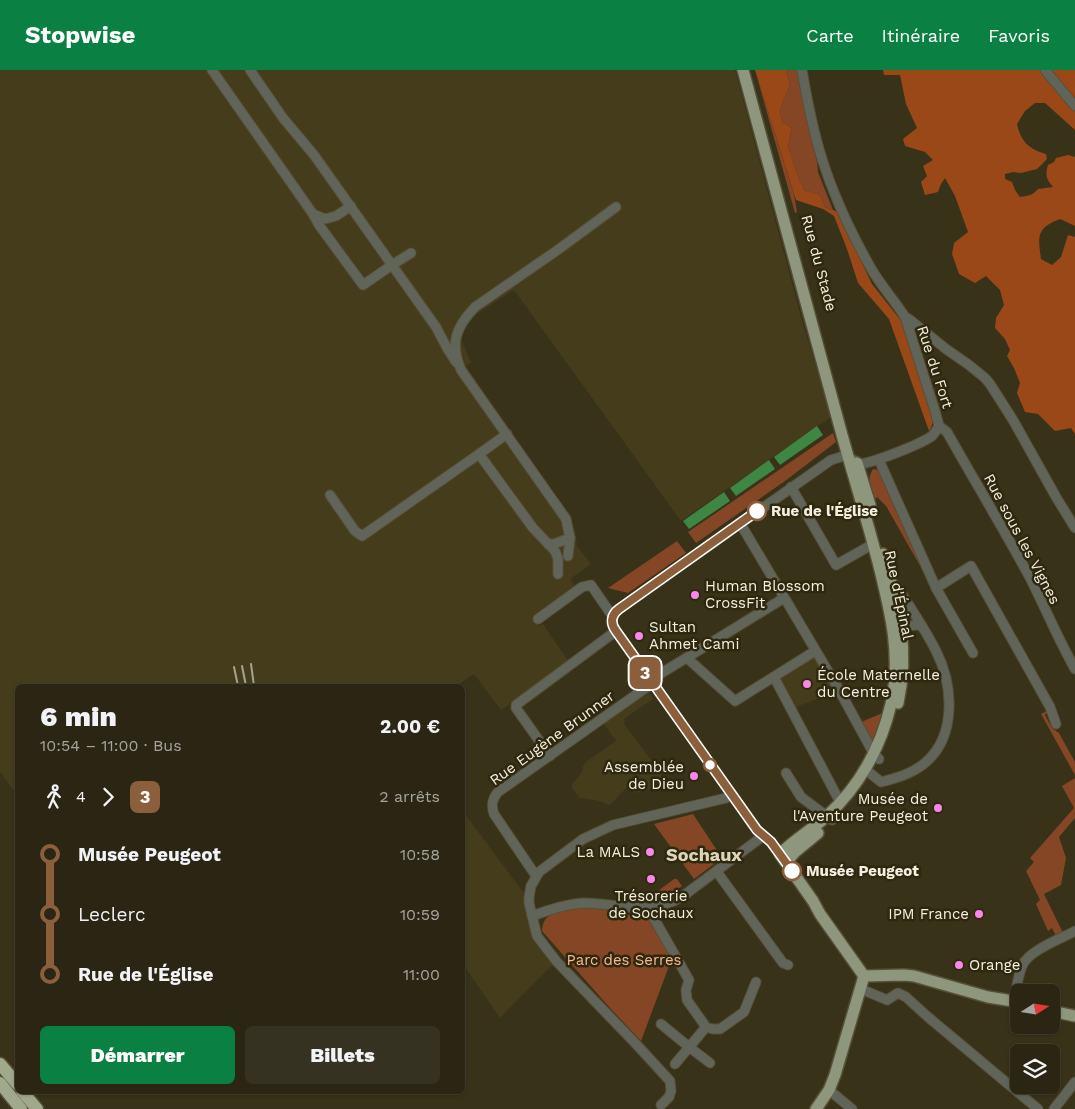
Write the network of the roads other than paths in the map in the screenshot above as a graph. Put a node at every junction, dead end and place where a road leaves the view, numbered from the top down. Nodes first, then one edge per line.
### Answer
1 (212, 70) edge
2 (250, 70) edge
3 (743, 70) edge
4 (750, 70) edge
5 (802, 70) edge
6 (1045, 70) edge
7 (1075, 106) edge
8 (350, 206) junction
9 (616, 207) dead end
10 (313, 214) junction
11 (411, 253) dead end
12 (392, 265) junction
13 (905, 317) junction
14 (462, 370) junction
15 (939, 426) junction
16 (507, 434) junction
17 (852, 444) junction
18 (479, 454) junction
19 (848, 455) junction
20 (879, 460) junction
21 (858, 464) junction
22 (791, 487) junction
23 (330, 495) dead end
24 (740, 523) junction
25 (1075, 528) edge
26 (570, 538) junction
27 (548, 544) junction
28 (873, 544) junction
29 (568, 556) dead end
30 (558, 574) dead end
31 (891, 582) junction
32 (936, 588) junction
33 (784, 598) junction
34 (613, 616) junction
35 (538, 620) dead end
36 (922, 626) junction
37 (616, 631) junction
38 (902, 632) junction
39 (815, 651) junction
40 (973, 653) dead end
41 (687, 658) junction
42 (1075, 670) edge
43 (774, 677) junction
44 (652, 682) junction
45 (1056, 724) dead end
46 (550, 756) junction
47 (876, 757) junction
48 (868, 772) junction
49 (786, 773) dead end
50 (732, 795) junction
51 (840, 802) junction
52 (830, 818) junction
53 (763, 836) junction
54 (783, 858) junction
55 (717, 872) junction
56 (536, 876) junction
57 (651, 908) junction
58 (532, 916) junction
59 (1075, 931) edge
60 (788, 965) dead end
61 (864, 976) junction
62 (756, 982) dead end
63 (1019, 984) edge
64 (861, 989) junction
65 (1010, 1001) edge
66 (1060, 1007) edge
67 (1075, 1010) edge
68 (1060, 1013) edge
69 (1075, 1016) edge
70 (661, 1024) dead end
71 (706, 1027) junction
72 (689, 1047) junction
73 (710, 1063) dead end
74 (0, 1064) edge
75 (675, 1064) dead end
76 (15, 1082) edge
77 (1075, 1082) edge
78 (0, 1083) edge
79 (829, 1090) junction
80 (24, 1094) edge
81 (661, 1105) dead end
82 (22, 1109) edge
83 (37, 1109) edge
84 (816, 1109) edge
85 (852, 1109) edge
86 (1038, 1109) edge
87 (1054, 1109) edge

1 - 10 street
2 - 8 street
3 - 19 main road, Rue du Stade
4 - 17 main road, Rue du Stade
5 - 13 street
6 - 7 street
8 - 10 street
8 - 12 street
9 - 14 street
10 - 12 street
11 - 12 street
12 - 14 street
13 - 15 street, Rue du Fort
13 - 25 street
14 - 16 street
15 - 20 street
15 - 42 street, Rue sous les Vignes
16 - 18 street
16 - 26 street
17 - 19 street
17 - 21 main road, Rue du Stade
18 - 23 street
18 - 27 street
19 - 21 street
19 - 22 street
19 - 28 main road, Rue d'Épinal
20 - 21 street
20 - 32 street
21 - 31 main road, Rue d'Épinal
22 - 24 street
22 - 28 street
24 - 33 street
24 - 34 street
26 - 27 street
26 - 29 street
27 - 30 street
28 - 47 main road, Rue d'Épinal
31 - 36 street
31 - 38 main road, Rue d'Épinal
32 - 40 street
32 - 45 street
33 - 39 street
33 - 41 street, Rue Eugène Brunner
34 - 35 street
34 - 37 street
36 - 38 street
36 - 48 street
37 - 44 street
37 - 46 street
38 - 47 main road, Rue d'Épinal
39 - 43 street
39 - 47 street
41 - 43 street
41 - 44 street, Rue Eugène Brunner
43 - 51 street
44 - 46 street, Rue Eugène Brunner
44 - 50 street
46 - 56 street, Rue Eugène Brunner
47 - 48 main road, Rue d'Épinal
48 - 51 main road, Rue d'Épinal
48 - 52 main road, Rue d'Épinal
49 - 52 street
50 - 53 street
50 - 56 street
51 - 52 main road, Rue d'Épinal
52 - 54 main road, Rue d'Épinal
53 - 54 street
53 - 55 street
54 - 61 main road
55 - 57 street
55 - 60 street
56 - 58 street
57 - 58 street
57 - 71 street
58 - 81 street
59 - 63 street
61 - 64 main road
61 - 65 main road
62 - 71 street
64 - 79 main road
64 - 86 street
66 - 67 main road
68 - 69 main road
70 - 72 street
71 - 72 street
72 - 73 street
72 - 75 street
74 - 76 highway
77 - 87 street
78 - 82 highway
79 - 84 main road
79 - 85 street
80 - 83 highway

